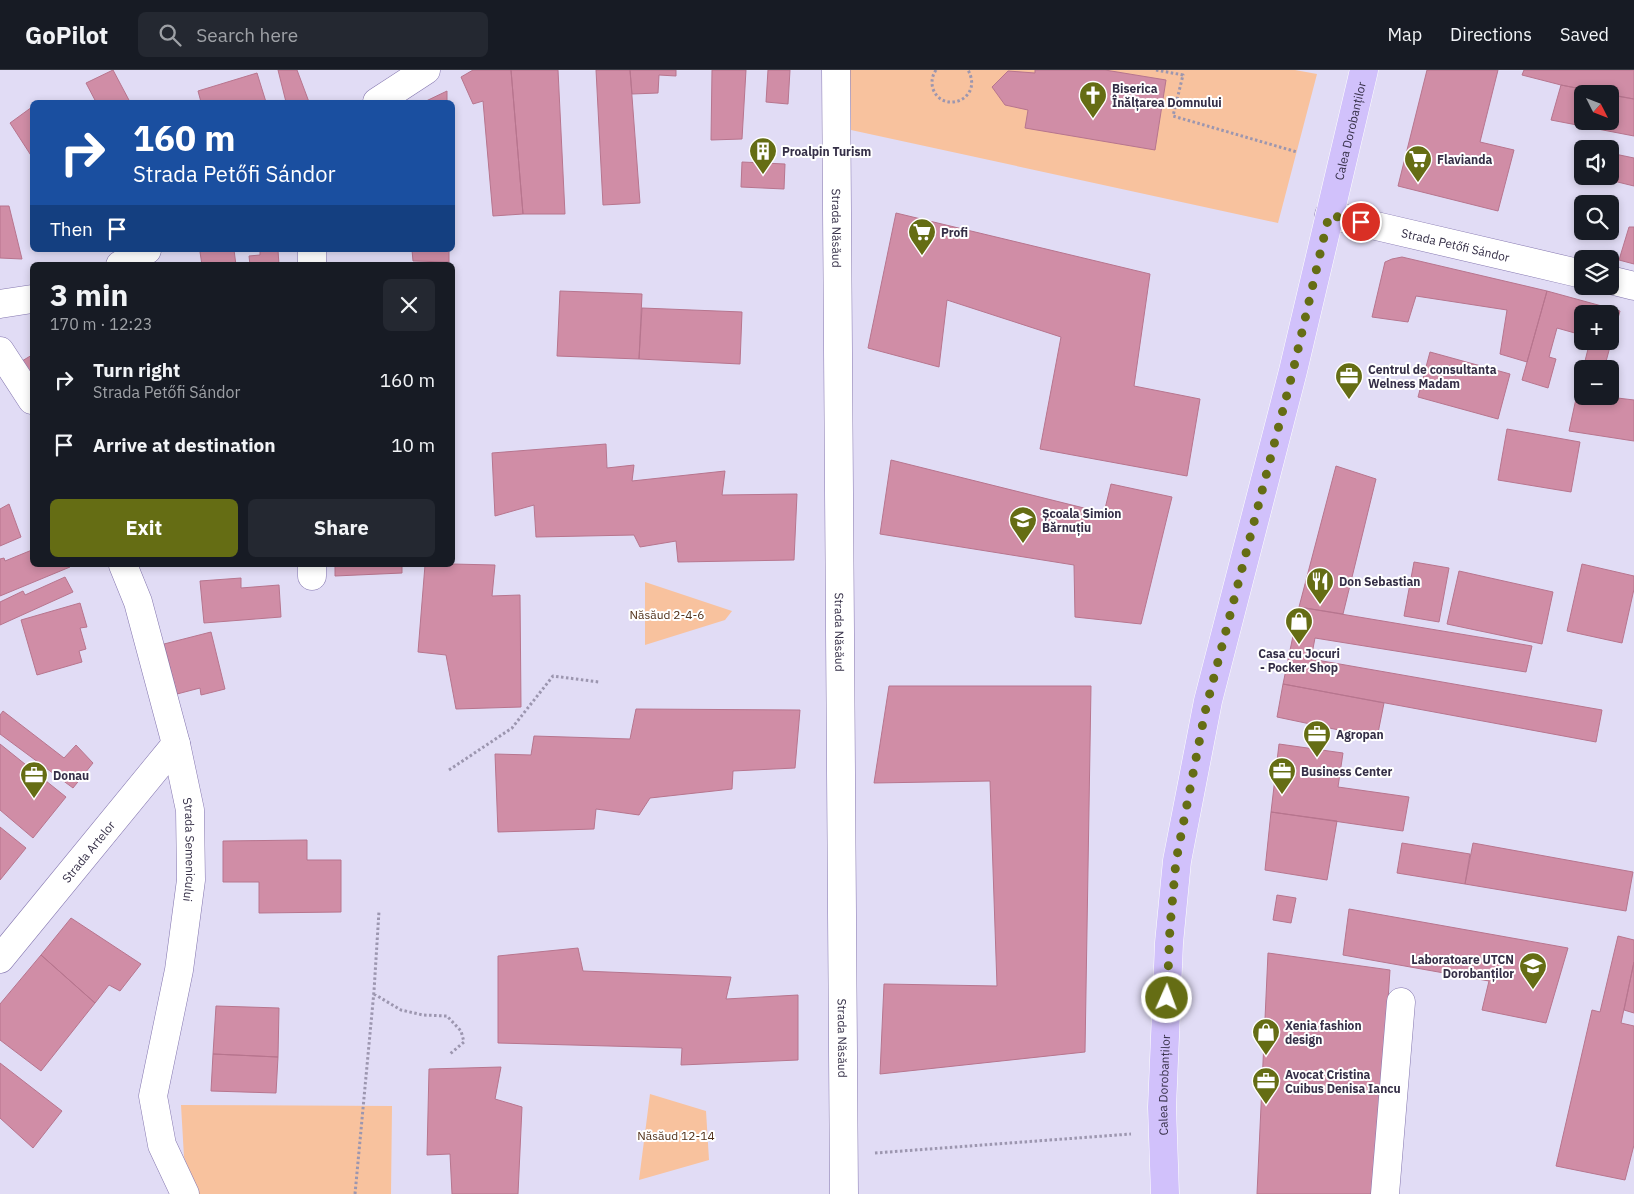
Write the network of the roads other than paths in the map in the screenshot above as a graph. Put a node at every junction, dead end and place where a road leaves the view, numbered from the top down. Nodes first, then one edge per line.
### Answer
1 (426, 70) edge
2 (836, 70) edge
3 (1364, 70) edge
4 (380, 100) edge
5 (1329, 215) junction
6 (143, 252) edge
7 (125, 262) edge
8 (1574, 272) edge
9 (1619, 282) edge
10 (1634, 286) edge
11 (30, 299) edge
12 (0, 304) edge
13 (0, 351) edge
14 (30, 397) edge
15 (124, 567) edge
16 (176, 744) junction
17 (0, 959) edge
18 (1401, 1002) dead end
19 (185, 1194) edge
20 (844, 1194) edge
21 (1165, 1194) edge
22 (1385, 1194) edge

1 - 4 street
2 - 20 street, Strada Năsăud
3 - 5 main road, Calea Dorobanților
5 - 8 street, Strada Petőfi Sándor
5 - 21 main road, Calea Dorobanților
6 - 7 street
9 - 10 street
11 - 12 street
13 - 14 street
15 - 16 street, Strada Semenicului
16 - 17 street, Strada Artelor
16 - 19 street, Strada Semenicului
18 - 22 street

